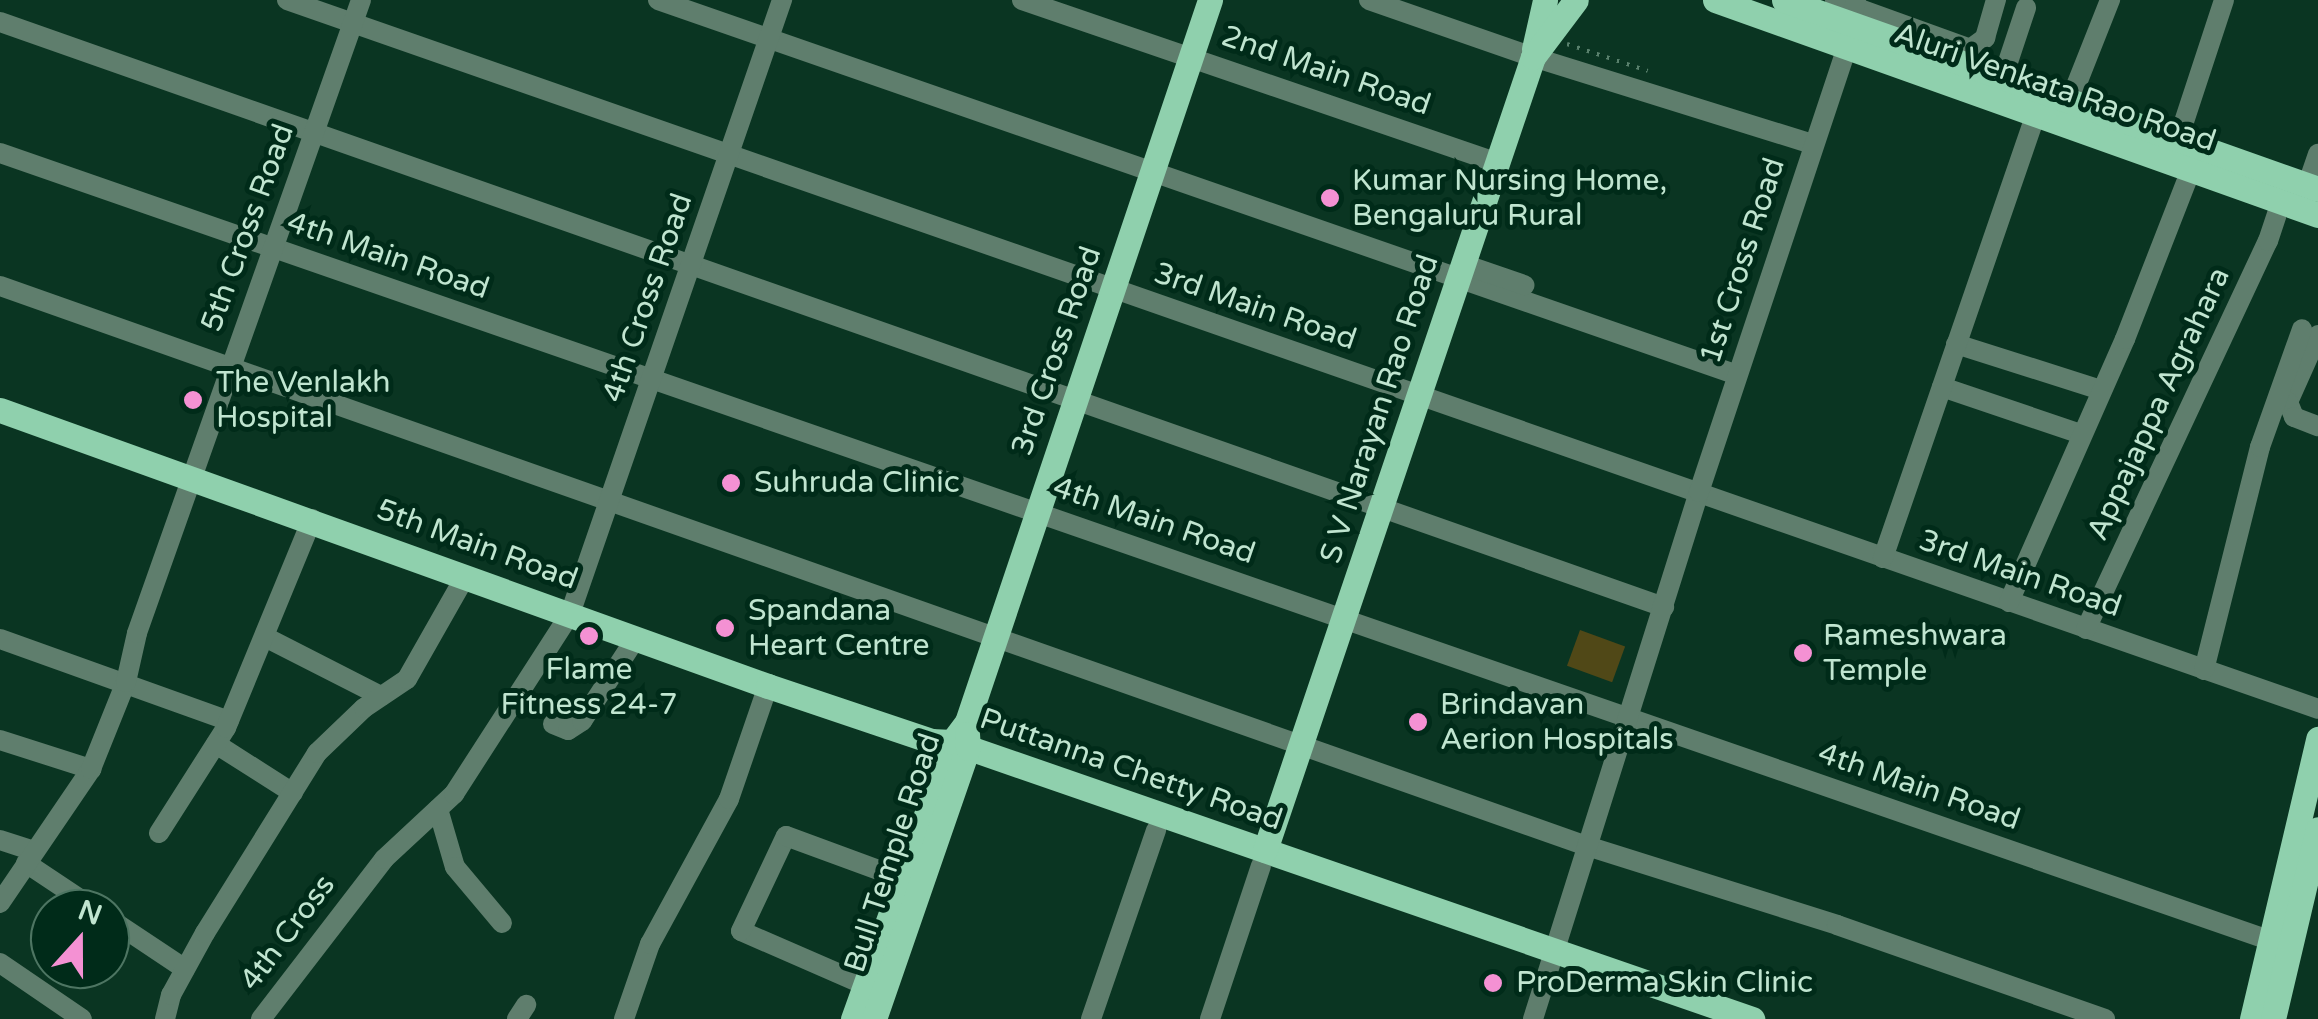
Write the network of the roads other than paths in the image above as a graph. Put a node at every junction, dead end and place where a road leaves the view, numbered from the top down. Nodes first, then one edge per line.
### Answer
1 (3, 0) edge
2 (286, 0) edge
3 (361, 0) edge
4 (658, 0) edge
5 (782, 0) edge
6 (1022, 0) edge
7 (1210, 0) edge
8 (1369, 0) edge
9 (1545, 0) edge
10 (1576, 0) edge
11 (1715, 0) edge
12 (1784, 0) edge
13 (1996, 0) edge
14 (2110, 0) edge
15 (2224, 0) edge
16 (0, 8) edge
17 (2026, 8) dead end
18 (1848, 16) edge
19 (0, 22) edge
20 (353, 23) junction
21 (769, 38) junction
22 (1540, 47) junction
23 (1192, 55) junction
24 (2003, 77) junction
25 (2070, 100) junction
26 (2039, 104) junction
27 (314, 135) junction
28 (2178, 140) junction
29 (1812, 144) junction
30 (0, 153) edge
31 (729, 154) junction
32 (2318, 154) edge
33 (1495, 162) junction
34 (2191, 170) junction
35 (1152, 172) junction
36 (2312, 188) edge
37 (2281, 202) junction
38 (2318, 215) edge
39 (274, 248) junction
40 (690, 268) junction
41 (1460, 272) junction
42 (1524, 285) dead end
43 (0, 286) edge
44 (1112, 288) junction
45 (2310, 332) edge
46 (1956, 344) junction
47 (230, 367) junction
48 (1737, 375) junction
49 (652, 379) junction
50 (1942, 387) junction
51 (2101, 390) junction
52 (1420, 396) junction
53 (1074, 402) junction
54 (0, 410) edge
55 (2318, 426) edge
56 (2081, 434) junction
57 (192, 477) junction
58 (1699, 492) junction
59 (610, 502) junction
60 (1383, 510) junction
61 (1036, 512) junction
62 (312, 519) junction
63 (1883, 558) junction
64 (465, 577) junction
65 (2009, 602) junction
66 (1664, 607) junction
67 (570, 614) junction
68 (1344, 619) junction
69 (2086, 629) junction
70 (267, 638) junction
71 (636, 638) junction
72 (994, 638) junction
73 (0, 639) edge
74 (2204, 670) junction
75 (126, 682) junction
76 (768, 686) junction
77 (382, 696) junction
78 (2318, 710) edge
79 (1628, 718) junction
80 (229, 721) junction
81 (553, 724) dead end
82 (2318, 739) edge
83 (0, 740) edge
84 (1301, 742) junction
85 (216, 744) junction
86 (954, 745) junction
87 (90, 769) junction
88 (292, 792) junction
89 (438, 808) junction
90 (2318, 829) edge
91 (1156, 830) junction
92 (159, 833) dead end
93 (0, 840) edge
94 (1588, 846) junction
95 (30, 857) junction
96 (1263, 858) junction
97 (903, 879) junction
98 (70, 889) edge
99 (0, 903) edge
100 (502, 923) dead end
101 (130, 932) edge
102 (2278, 943) junction
103 (1553, 957) junction
104 (0, 963) edge
105 (185, 969) junction
106 (865, 985) junction
107 (60, 1013) edge
108 (266, 1017) edge
109 (82, 1019) edge
110 (165, 1019) edge
111 (624, 1019) edge
112 (853, 1019) edge
113 (874, 1019) edge
114 (1091, 1019) edge
115 (1210, 1019) edge
116 (1533, 1019) edge
117 (1709, 1019) edge
118 (1752, 1019) edge
119 (2105, 1019) edge
120 (2252, 1019) edge
121 (2273, 1019) edge

1 - 16 street
2 - 20 street, 3rd Main Road
3 - 20 street, 5th Cross Road
4 - 21 street
5 - 21 street, 4th Cross Road
6 - 23 street, 2nd Main Road
7 - 23 main road, 3rd Cross Road
8 - 22 street
9 - 22 main road
10 - 22 main road, S V Narayan Rao Road
11 - 18 main road, Aluri Venkata Rao Road
12 - 18 main road, Aluri Venkata Rao Road
13 - 18 street
14 - 25 street
15 - 28 street
17 - 24 street
18 - 24 main road, Aluri Venkata Rao Road
18 - 26 main road, Aluri Venkata Rao Road
18 - 29 street, 1st Cross Road
19 - 27 street
20 - 27 street, 5th Cross Road
20 - 31 street, 3rd Main Road
21 - 31 street, 4th Cross Road
21 - 35 street
22 - 29 street
22 - 33 main road, S V Narayan Rao Road
23 - 33 street, 2nd Main Road
23 - 35 main road, 3rd Cross Road
24 - 26 main road, Aluri Venkata Rao Road
25 - 26 main road, Aluri Venkata Rao Road
25 - 28 main road, Aluri Venkata Rao Road
26 - 34 main road, Aluri Venkata Rao Road
26 - 46 street
27 - 39 street, 5th Cross Road
27 - 40 street
28 - 36 main road, Aluri Venkata Rao Road
29 - 48 street, 1st Cross Road
30 - 39 street, 4th Main Road
31 - 40 street, 4th Cross Road
31 - 44 street, 3rd Main Road
32 - 36 street
33 - 41 main road, S V Narayan Rao Road
34 - 37 main road, Aluri Venkata Rao Road
34 - 51 street
35 - 41 street
35 - 44 main road, 3rd Cross Road
37 - 38 main road, Aluri Venkata Rao Road
37 - 69 street, Appajappa Agrahara
39 - 47 street, 5th Cross Road
39 - 49 street, 4th Main Road
40 - 49 street, 4th Cross Road
40 - 53 street
41 - 42 street
41 - 48 street
41 - 52 main road, S V Narayan Rao Road
43 - 47 street
44 - 52 street, 3rd Main Road
44 - 53 main road, 3rd Cross Road
45 - 55 street
45 - 74 street
46 - 50 street
46 - 51 street
47 - 57 street, 5th Cross Road
47 - 59 street
48 - 58 street, 1st Cross Road
49 - 59 street, 4th Cross Road
49 - 61 street, 4th Main Road
50 - 56 street
50 - 63 street
51 - 56 street
52 - 58 street, 3rd Main Road
52 - 60 main road, S V Narayan Rao Road
53 - 60 street
53 - 61 main road, 3rd Cross Road
54 - 57 main road, 5th Main Road
56 - 65 street
57 - 62 main road, 5th Main Road
57 - 75 street, 5th Cross Road
58 - 63 street, 3rd Main Road
58 - 66 street, 1st Cross Road
59 - 67 street, 4th Cross Road
59 - 72 street
60 - 66 street
60 - 68 main road, S V Narayan Rao Road
61 - 68 street, 4th Main Road
61 - 72 main road, 3rd Cross Road
62 - 64 main road, 5th Main Road
62 - 70 street
63 - 65 street, 3rd Main Road
64 - 67 main road, 5th Main Road
64 - 77 street
65 - 69 street, 3rd Main Road
66 - 79 street, 1st Cross Road
67 - 71 main road, 5th Main Road
67 - 89 street, 4th Cross Road
68 - 79 street, 4th Main Road
68 - 84 main road, S V Narayan Rao Road
69 - 74 street, 3rd Main Road
70 - 77 street
70 - 80 street
71 - 76 main road, 5th Main Road
71 - 81 street
72 - 84 street
72 - 86 main road, 3rd Cross Road
73 - 75 street
74 - 78 street, 3rd Main Road
75 - 80 street
75 - 87 street, 5th Cross Road
76 - 86 main road, 5th Main Road
76 - 111 street
77 - 88 street
79 - 94 street, 1st Cross Road
79 - 102 street, 4th Main Road
80 - 85 street
82 - 102 main road
83 - 87 street
84 - 94 street
84 - 96 main road, S V Narayan Rao Road
85 - 88 street
85 - 92 street
86 - 91 main road, Puttanna Chetty Road
86 - 96 main road, Puttanna Chetty Road
86 - 97 main road, Bull Temple Road
86 - 113 main road, Bull Temple Road
87 - 95 street, 5th Cross Road
88 - 105 street
89 - 100 street
89 - 108 street, 4th Cross
90 - 102 main road
91 - 96 main road, Puttanna Chetty Road
91 - 114 street
93 - 95 street
94 - 103 street, 1st Cross Road
94 - 119 street
95 - 98 street
95 - 99 street, 5th Cross Road
96 - 103 main road, Puttanna Chetty Road
96 - 115 street
97 - 106 main road, Bull Temple Road
97 - 106 street
101 - 105 street
102 - 120 main road
102 - 121 main road
103 - 116 street, 1st Cross Road
103 - 117 main road, Puttanna Chetty Road
103 - 118 main road, Puttanna Chetty Road
104 - 107 street
105 - 110 street
106 - 112 main road, Bull Temple Road
107 - 109 street

